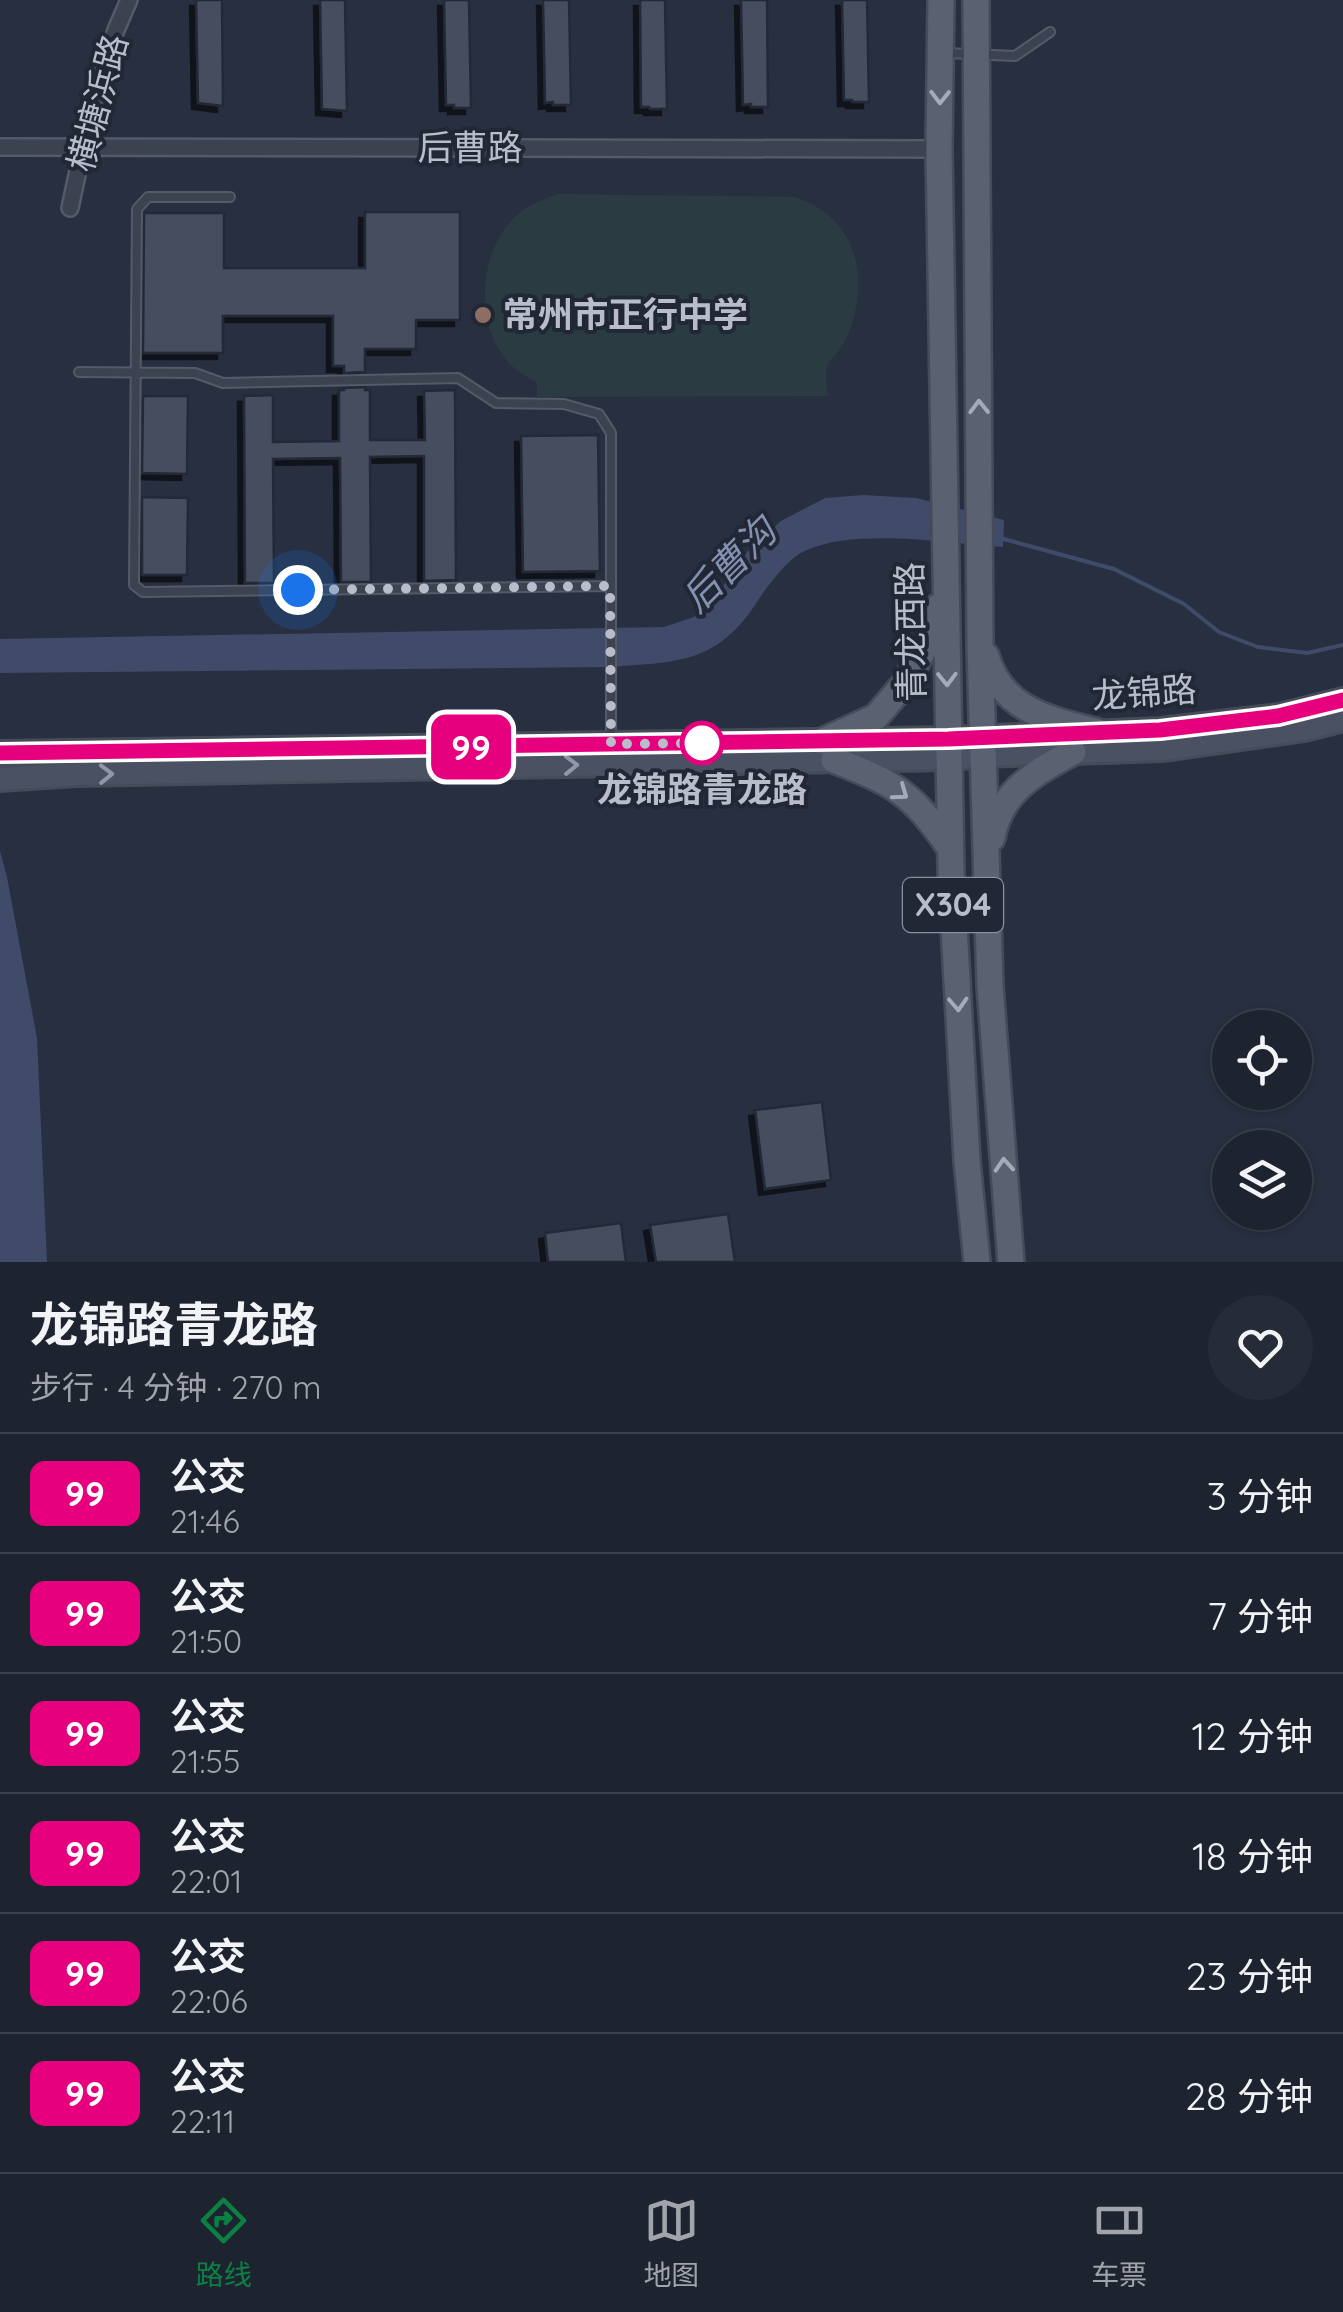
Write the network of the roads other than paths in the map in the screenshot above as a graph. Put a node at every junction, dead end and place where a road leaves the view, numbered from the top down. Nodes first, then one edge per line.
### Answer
1 (130, 0) edge
2 (941, 0) edge
3 (976, 0) edge
4 (1050, 32) dead end
5 (941, 52) junction
6 (976, 56) junction
7 (0, 146) edge
8 (84, 148) junction
9 (939, 149) junction
10 (230, 197) dead end
11 (70, 208) dead end
12 (79, 372) dead end
13 (135, 373) junction
14 (945, 578) junction
15 (610, 591) junction
16 (980, 636) junction
17 (1343, 700) edge
18 (1343, 719) edge
19 (1098, 732) junction
20 (611, 744) junction
21 (983, 746) junction
22 (948, 748) junction
23 (829, 751) junction
24 (1073, 752) junction
25 (4, 753) edge
26 (5, 779) edge
27 (950, 849) junction
28 (987, 868) junction
29 (977, 1262) edge
30 (1011, 1262) edge

1 - 8 street, 横塘浜路
2 - 5 main road, 青龙西路
3 - 6 main road, 青龙西路
4 - 6 lane
5 - 6 lane
5 -> 9 main road, 青龙西路
16 -> 6 main road, 青龙西路
7 - 8 street, 后曹路
8 - 9 street, 后曹路
8 - 11 street, 横塘浜路
9 - 14 main road, 青龙西路 / X304
10 - 13 lane
12 - 13 lane
13 - 15 lane
13 - 15 lane
14 -> 22 main road, 青龙西路 / X304
14 - 23 main road
15 - 20 lane
16 - 19 main road
16 - 21 main road, 青龙西路
17 - 19 main road, 龙锦路
18 - 24 main road, 龙锦路
19 - 21 main road, 龙锦路
20 - 23 main road
20 - 25 main road
21 - 22 main road, 龙锦路
21 - 24 main road, 龙锦路
21 - 28 main road, 青龙西路
22 - 23 main road, 龙锦路
22 - 27 main road, 青龙西路 / X304
26 -> 23 main road
23 -> 27 main road
24 - 28 main road
27 -> 29 main road, 青龙西路 / X304
30 -> 28 main road, 青龙西路

